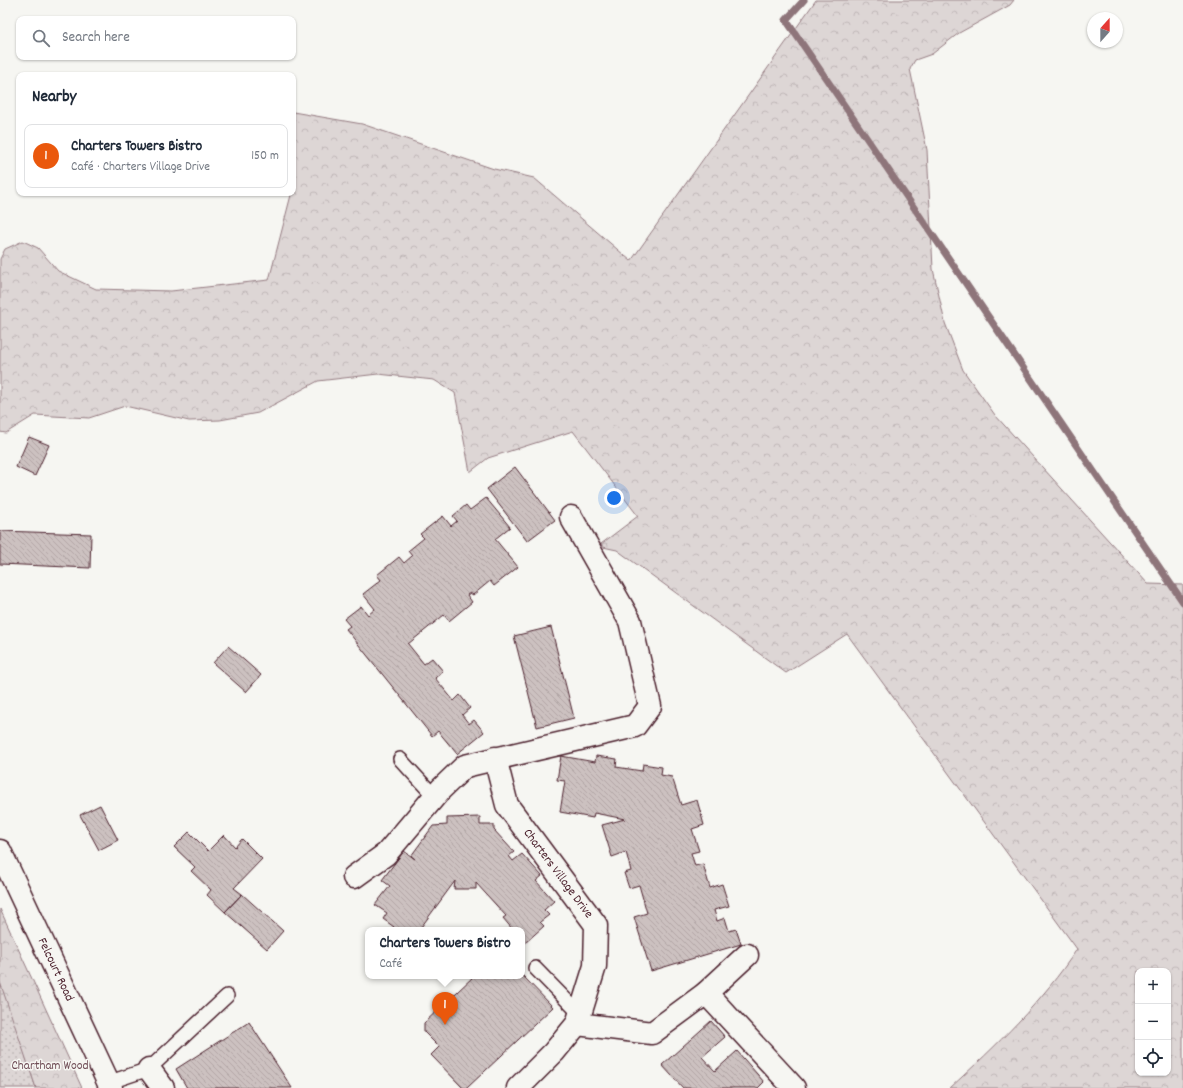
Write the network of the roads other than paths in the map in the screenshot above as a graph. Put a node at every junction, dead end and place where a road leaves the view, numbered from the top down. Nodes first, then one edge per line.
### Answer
1 (571, 517) dead end
2 (495, 758) junction
3 (400, 759) dead end
4 (435, 797) junction
5 (0, 851) edge
6 (354, 877) dead end
7 (747, 955) dead end
8 (535, 968) dead end
9 (706, 993) junction
10 (227, 996) dead end
11 (579, 1019) junction
12 (149, 1069) junction
13 (111, 1085) edge
14 (163, 1088) edge
15 (518, 1088) edge
16 (794, 1088) edge

1 - 2 street
2 - 4 street
2 - 11 street, Charters Village Drive
3 - 4 lane
4 - 6 street
5 - 13 street, Felcourt Road
7 - 9 street
8 - 11 lane
9 - 11 street
9 - 16 street
10 - 12 lane
11 - 15 street, Charters Village Drive
12 - 13 lane
12 - 14 street

